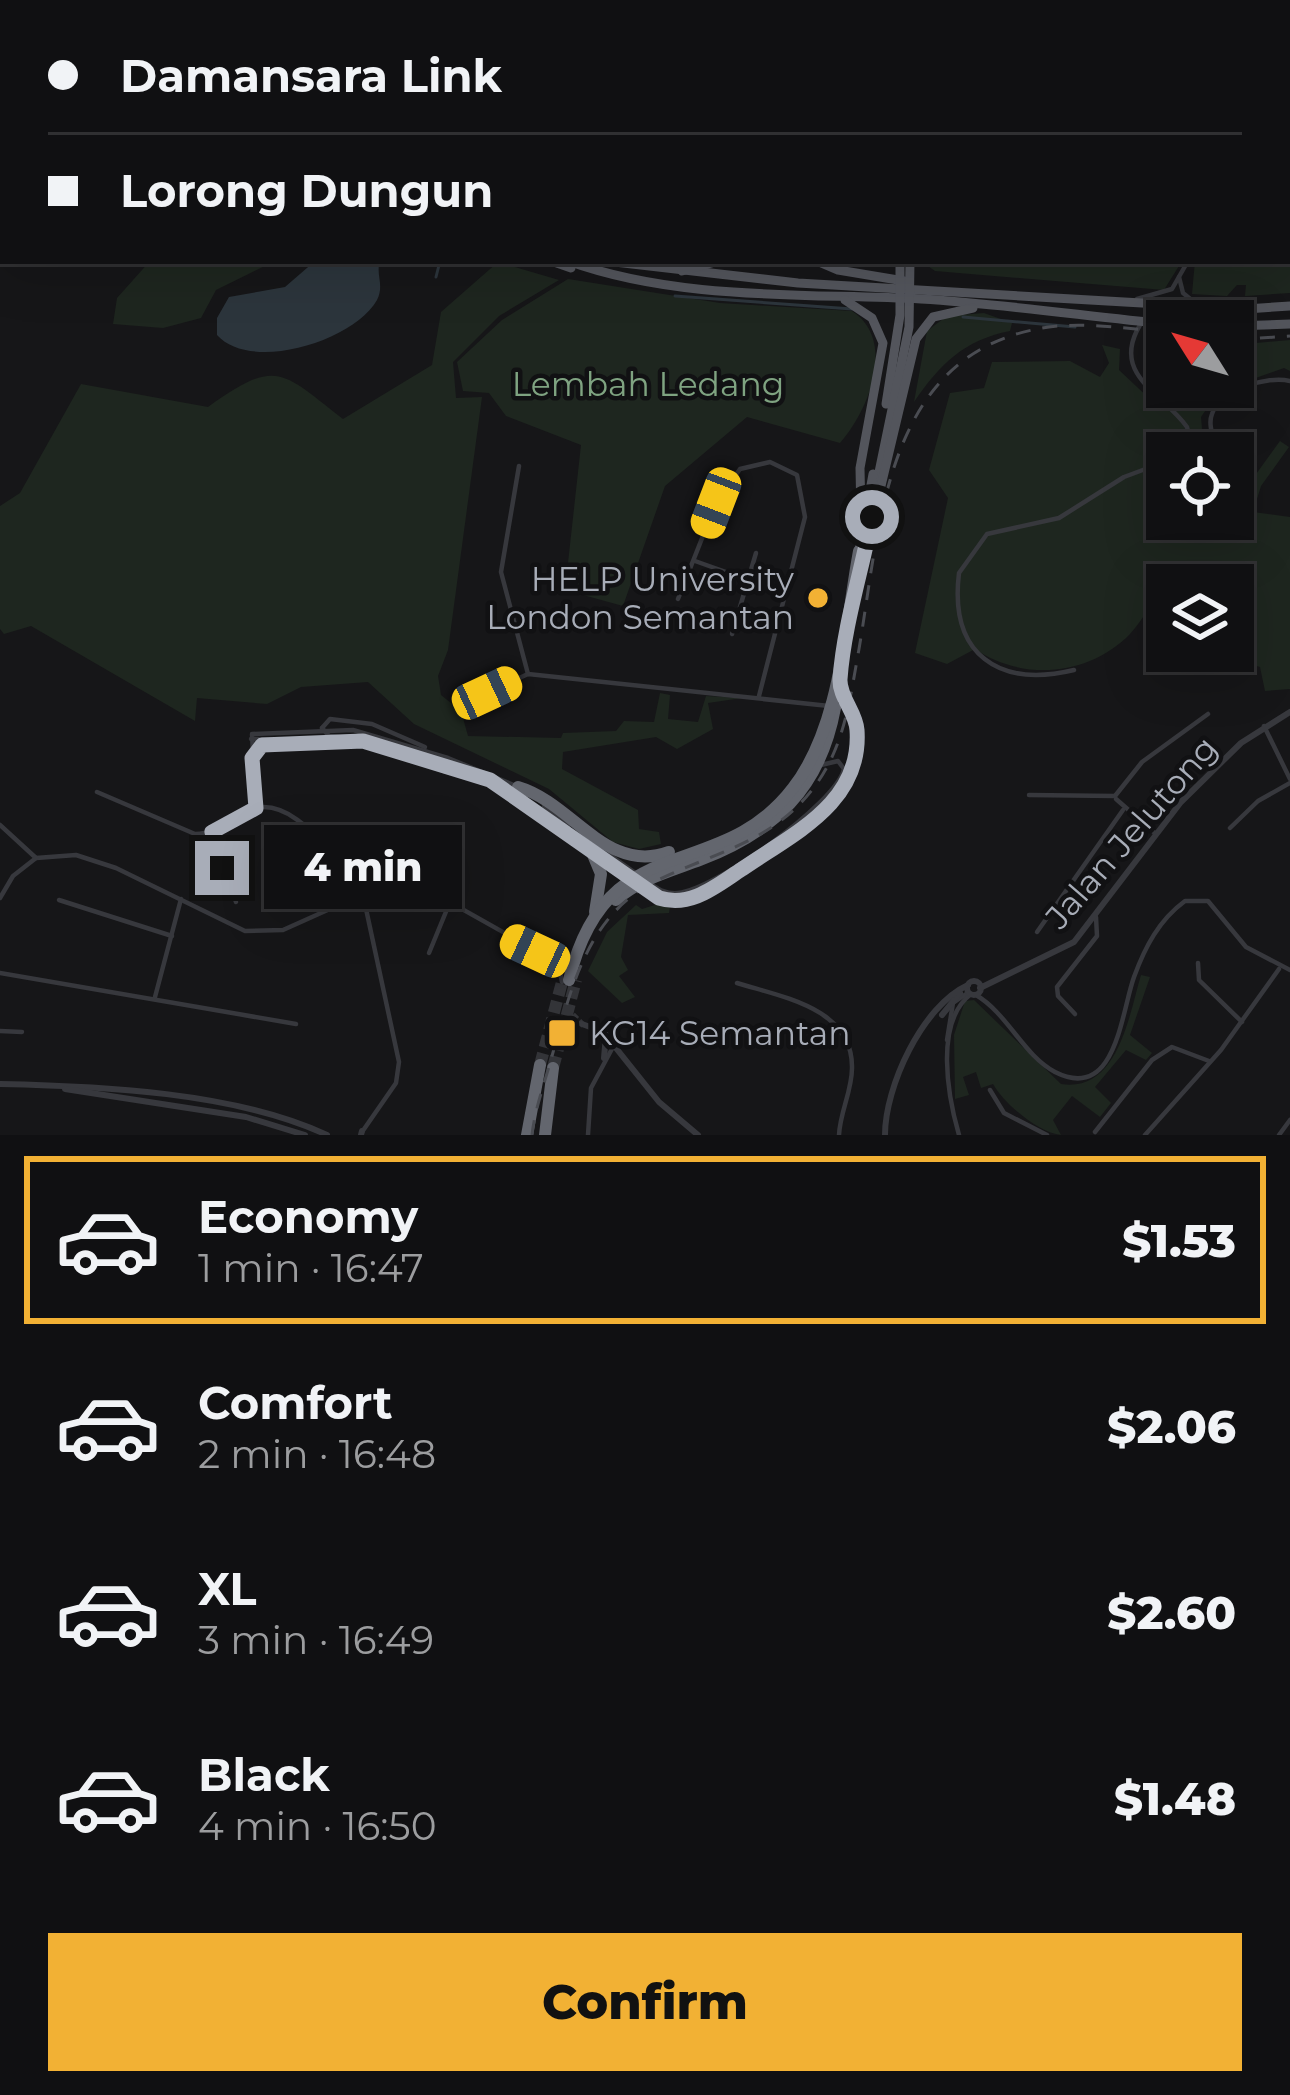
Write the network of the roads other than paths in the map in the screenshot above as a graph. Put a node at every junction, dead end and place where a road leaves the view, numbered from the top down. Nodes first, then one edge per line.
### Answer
1 (562, 264) edge
2 (576, 264) edge
3 (625, 264) edge
4 (707, 264) edge
5 (824, 264) edge
6 (900, 264) edge
7 (910, 264) edge
8 (1186, 264) edge
9 (676, 272) junction
10 (612, 277) junction
11 (1179, 278) junction
12 (939, 287) junction
13 (830, 296) junction
14 (1126, 299) junction
15 (1195, 300) edge
16 (1146, 301) edge
17 (990, 306) junction
18 (1290, 306) edge
19 (1254, 307) edge
20 (1123, 317) junction
21 (1144, 321) joint
22 (1290, 324) edge
23 (1254, 325) edge
24 (904, 327) junction
25 (1134, 336) junction
26 (1288, 380) edge
27 (1187, 432) edge
28 (1212, 432) edge
29 (519, 466) dead end
30 (1146, 469) edge
31 (862, 552) junction
32 (756, 553) dead end
33 (693, 560) junction
34 (740, 577) dead end
35 (678, 599) dead end
36 (732, 634) dead end
37 (1074, 670) dead end
38 (528, 674) junction
39 (839, 684) junction
40 (487, 693) dead end
41 (759, 696) junction
42 (829, 706) junction
43 (1290, 712) edge
44 (1208, 714) dead end
45 (1264, 726) junction
46 (322, 728) junction
47 (251, 736) junction
48 (295, 740) junction
49 (363, 741) junction
50 (252, 758) junction
51 (448, 758) junction
52 (812, 778) junction
53 (1112, 780) dead end
54 (1290, 781) edge
55 (518, 787) junction
56 (1118, 788) junction
57 (98, 792) dead end
58 (1028, 795) dead end
59 (1115, 796) junction
60 (256, 808) junction
61 (1123, 810) junction
62 (0, 825) edge
63 (1230, 828) dead end
64 (212, 832) junction
65 (1156, 834) junction
66 (720, 841) junction
67 (591, 850) junction
68 (36, 858) junction
69 (611, 861) junction
70 (363, 890) junction
71 (653, 890) junction
72 (0, 898) edge
73 (181, 899) junction
74 (59, 900) dead end
75 (236, 902) dead end
76 (450, 902) junction
77 (594, 913) junction
78 (1096, 917) junction
79 (1037, 932) dead end
80 (172, 936) junction
81 (429, 953) dead end
82 (1198, 963) dead end
83 (1279, 969) junction
84 (1290, 970) edge
85 (0, 973) edge
86 (569, 981) junction
87 (737, 983) dead end
88 (973, 989) junction
89 (155, 998) junction
90 (952, 1003) junction
91 (1075, 1015) dead end
92 (938, 1019) junction
93 (1242, 1022) junction
94 (948, 1023) junction
95 (296, 1024) dead end
96 (582, 1024) dead end
97 (0, 1031) edge
98 (22, 1031) dead end
99 (604, 1033) junction
100 (616, 1043) junction
101 (948, 1046) junction
102 (604, 1058) junction
103 (1208, 1060) junction
104 (899, 1070) junction
105 (0, 1084) edge
106 (65, 1089) junction
107 (991, 1090) dead end
108 (175, 1103) junction
109 (1290, 1120) edge
110 (542, 1131) edge
111 (1095, 1132) dead end
112 (361, 1134) edge
113 (304, 1135) edge
114 (327, 1135) edge
115 (527, 1135) edge
116 (588, 1135) edge
117 (698, 1135) edge
118 (838, 1135) edge
119 (885, 1135) edge
120 (958, 1135) edge
121 (1047, 1135) edge
122 (1144, 1135) edge
123 (1279, 1135) edge

1 - 10 main road
2 - 10 main road
3 - 9 main road
4 - 9 main road
5 - 12 main road
6 - 24 main road
7 - 24 main road
8 - 11 street
9 - 12 main road
10 - 13 main road
11 - 14 street
11 - 15 street
12 - 14 main road
13 - 17 main road
13 - 31 main road
14 - 16 main road
17 - 20 main road
17 - 31 main road
18 - 19 main road
20 - 21 main road
20 - 25 street
21 - 25 street
22 - 23 main road
24 - 31 main road
25 - 27 street
26 - 28 street
29 - 38 street
30 - 37 street
31 - 39 highway
31 - 42 highway
32 - 36 street
33 - 34 street
33 - 35 street
33 - 41 street
38 - 40 street
38 - 41 street
39 - 52 highway
39 - 71 street
41 - 42 street
42 - 66 highway
43 - 45 street, Jalan Jelutong
44 - 56 street
45 - 54 street
45 - 65 street, Jalan Jelutong
46 - 47 street
46 - 49 street
46 - 51 street
46 - 51 street
47 - 48 street
47 - 50 street
48 - 49 street
48 - 50 street
49 - 67 street
50 - 60 street
51 - 55 street
52 - 71 street
52 - 86 highway
53 - 56 street
54 - 63 street
55 - 66 highway
55 - 69 street
56 - 59 street
57 - 64 street
58 - 59 street
59 - 61 street
60 - 64 street
60 - 70 street
61 - 65 street
61 - 79 street
62 - 68 street
64 - 75 street
65 - 78 street, Jalan Jelutong
66 - 77 highway
67 - 69 street
67 - 77 highway
68 - 72 street
68 - 73 street
69 - 71 street
70 - 73 street
70 - 76 street
70 - 112 street
73 - 80 street
74 - 80 street
76 - 81 street
76 - 86 street
77 - 86 highway
78 - 88 street, Jalan Jelutong
78 - 91 street
80 - 89 street
82 - 93 street
83 - 84 street
83 - 88 street
83 - 93 street
85 - 89 street
87 - 118 street
88 - 90 street
88 - 101 street
88 - 104 street
89 - 95 street
90 - 92 street
90 - 94 street
92 - 94 street
92 - 104 street
93 - 103 street
94 - 101 street
96 - 99 street
97 - 98 street
99 - 100 street
99 - 102 street
100 - 102 street
100 - 117 street
101 - 120 street
102 - 116 street
103 - 111 street
103 - 122 street
104 - 119 street
105 - 106 street
106 - 108 street
106 - 108 street
107 - 121 street
108 - 113 street
108 - 114 street
109 - 123 street
110 - 115 highway

